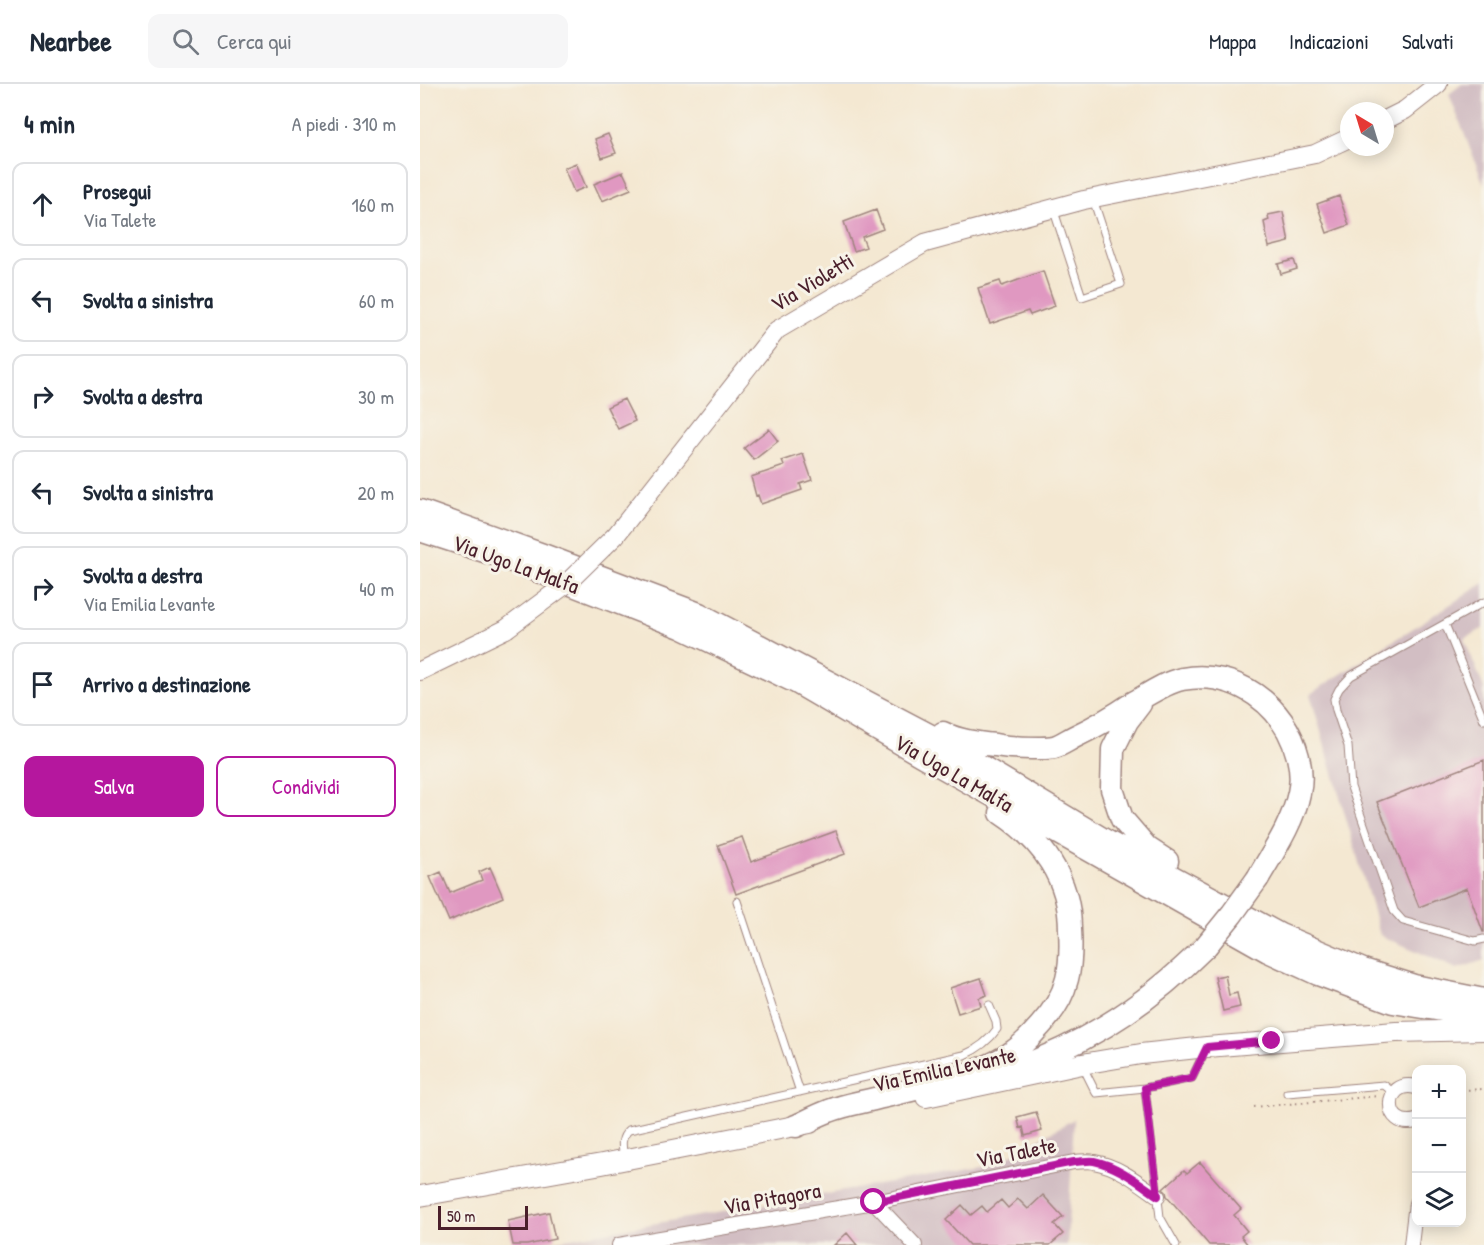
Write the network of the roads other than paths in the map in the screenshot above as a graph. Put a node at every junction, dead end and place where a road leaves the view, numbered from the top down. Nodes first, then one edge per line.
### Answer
1 (1438, 84) edge
2 (1394, 116) edge
3 (1340, 142) edge
4 (1092, 198) junction
5 (1053, 208) junction
6 (420, 511) edge
7 (420, 530) edge
8 (1484, 602) edge
9 (699, 614) junction
10 (1445, 624) junction
11 (420, 671) edge
12 (1148, 694) junction
13 (1484, 720) edge
14 (921, 755) junction
15 (737, 901) dead end
16 (1280, 935) junction
17 (1484, 939) edge
18 (1484, 1000) edge
19 (989, 1005) dead end
20 (1484, 1017) edge
21 (1484, 1030) edge
22 (1207, 1047) junction
23 (1082, 1064) junction
24 (1412, 1086) edge
25 (1145, 1088) junction
26 (800, 1092) junction
27 (1287, 1093) dead end
28 (1394, 1093) junction
29 (935, 1095) junction
30 (1412, 1125) edge
31 (796, 1126) junction
32 (624, 1160) junction
33 (420, 1196) edge
34 (1158, 1196) junction
35 (874, 1202) junction
36 (1413, 1227) edge
37 (619, 1245) edge
38 (915, 1245) edge
39 (1176, 1245) edge
40 (1411, 1245) edge

1 - 2 street
3 - 4 street, Via Violetti
4 - 5 street, Via Violetti
4 - 5 lane
5 - 11 street, Via Violetti, bridge
6 - 9 highway, Via Ugo La Malfa
7 - 14 highway, Via Ugo La Malfa
8 - 10 lane
9 - 12 highway
9 - 16 highway, Via Ugo La Malfa
10 - 13 lane
10 - 17 lane
12 - 16 highway
12 - 29 highway, bridge
14 - 20 highway, Via Ugo La Malfa
14 - 31 highway
15 - 26 lane
16 - 18 highway, Via Ugo La Malfa
19 - 26 lane
21 - 22 main road, Via Emilia Levante
22 - 23 main road, Via Emilia Levante
22 - 25 lane
23 - 25 lane
23 - 29 main road, Via Emilia Levante
24 - 28 street
25 - 34 lane
26 - 32 lane
27 - 28 lane
28 - 30 street
29 - 31 main road, Via Emilia Levante
31 - 32 main road, Via Emilia Levante
32 - 33 main road, Via Emilia Levante
34 - 35 street, Via Talete
34 - 39 lane
35 - 37 street, Via Pitagora
35 - 38 street
36 - 40 street

